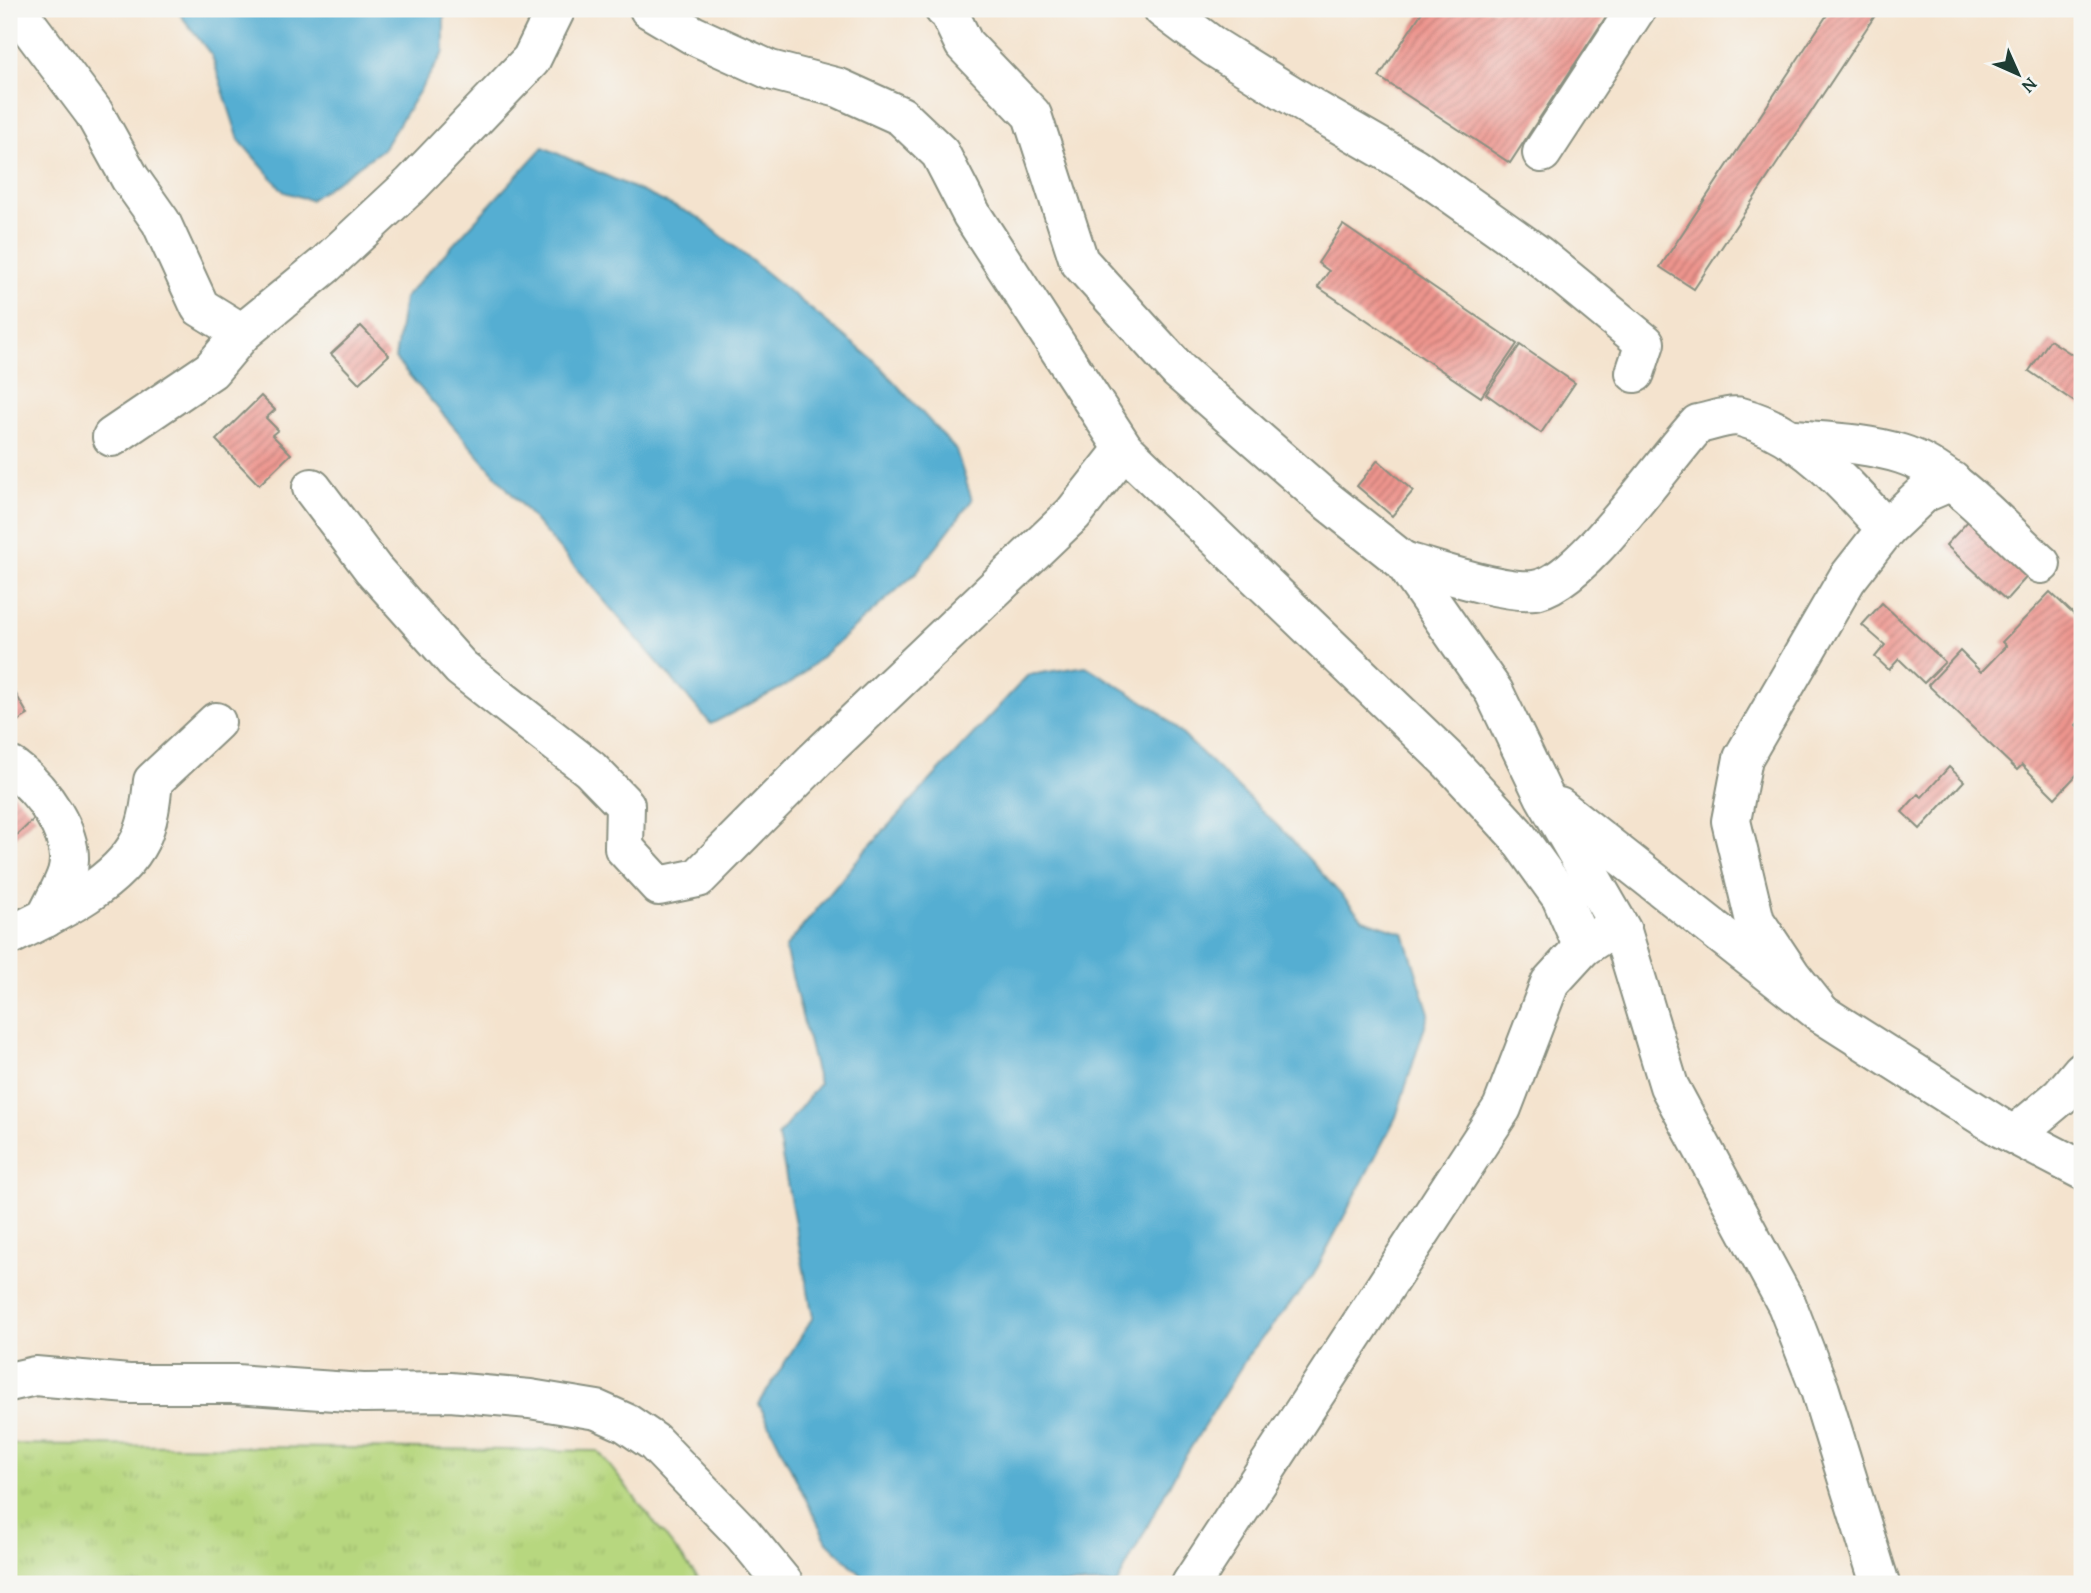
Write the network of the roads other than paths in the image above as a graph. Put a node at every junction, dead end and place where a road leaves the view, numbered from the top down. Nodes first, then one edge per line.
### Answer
1 (16, 9) edge
2 (556, 9) edge
3 (649, 9) edge
4 (947, 9) edge
5 (1163, 9) edge
6 (1636, 9) edge
7 (1542, 153) dead end
8 (242, 333) junction
9 (1635, 373) dead end
10 (112, 437) dead end
11 (1794, 439) junction
12 (1124, 449) junction
13 (1952, 481) junction
14 (312, 488) dead end
15 (1886, 529) junction
16 (1403, 561) junction
17 (2041, 564) dead end
18 (216, 722) dead end
19 (12, 767) dead end
20 (1544, 796) junction
21 (68, 867) junction
22 (103, 881) junction
23 (46, 918) junction
24 (1618, 924) junction
25 (9, 936) edge
26 (1583, 947) junction
27 (1822, 1014) junction
28 (2082, 1071) edge
29 (2009, 1130) junction
30 (2082, 1144) edge
31 (2082, 1170) edge
32 (9, 1382) edge
33 (784, 1584) edge
34 (1191, 1584) edge
35 (1880, 1584) edge

1 - 8 street
2 - 8 street
3 - 12 street
4 - 16 street
5 - 9 street
6 - 7 street
8 - 10 street
11 - 13 street
11 - 15 street
11 - 16 street
12 - 14 street
12 - 26 street
13 - 15 street
13 - 17 street
15 - 27 street
16 - 20 street
18 - 22 street
19 - 21 street
20 - 24 street
20 - 27 street
21 - 22 street
21 - 23 street
22 - 23 street
23 - 25 street
24 - 26 street
24 - 35 street
26 - 34 street
27 - 29 street
28 - 29 street
29 - 30 street
29 - 31 street
32 - 33 street

